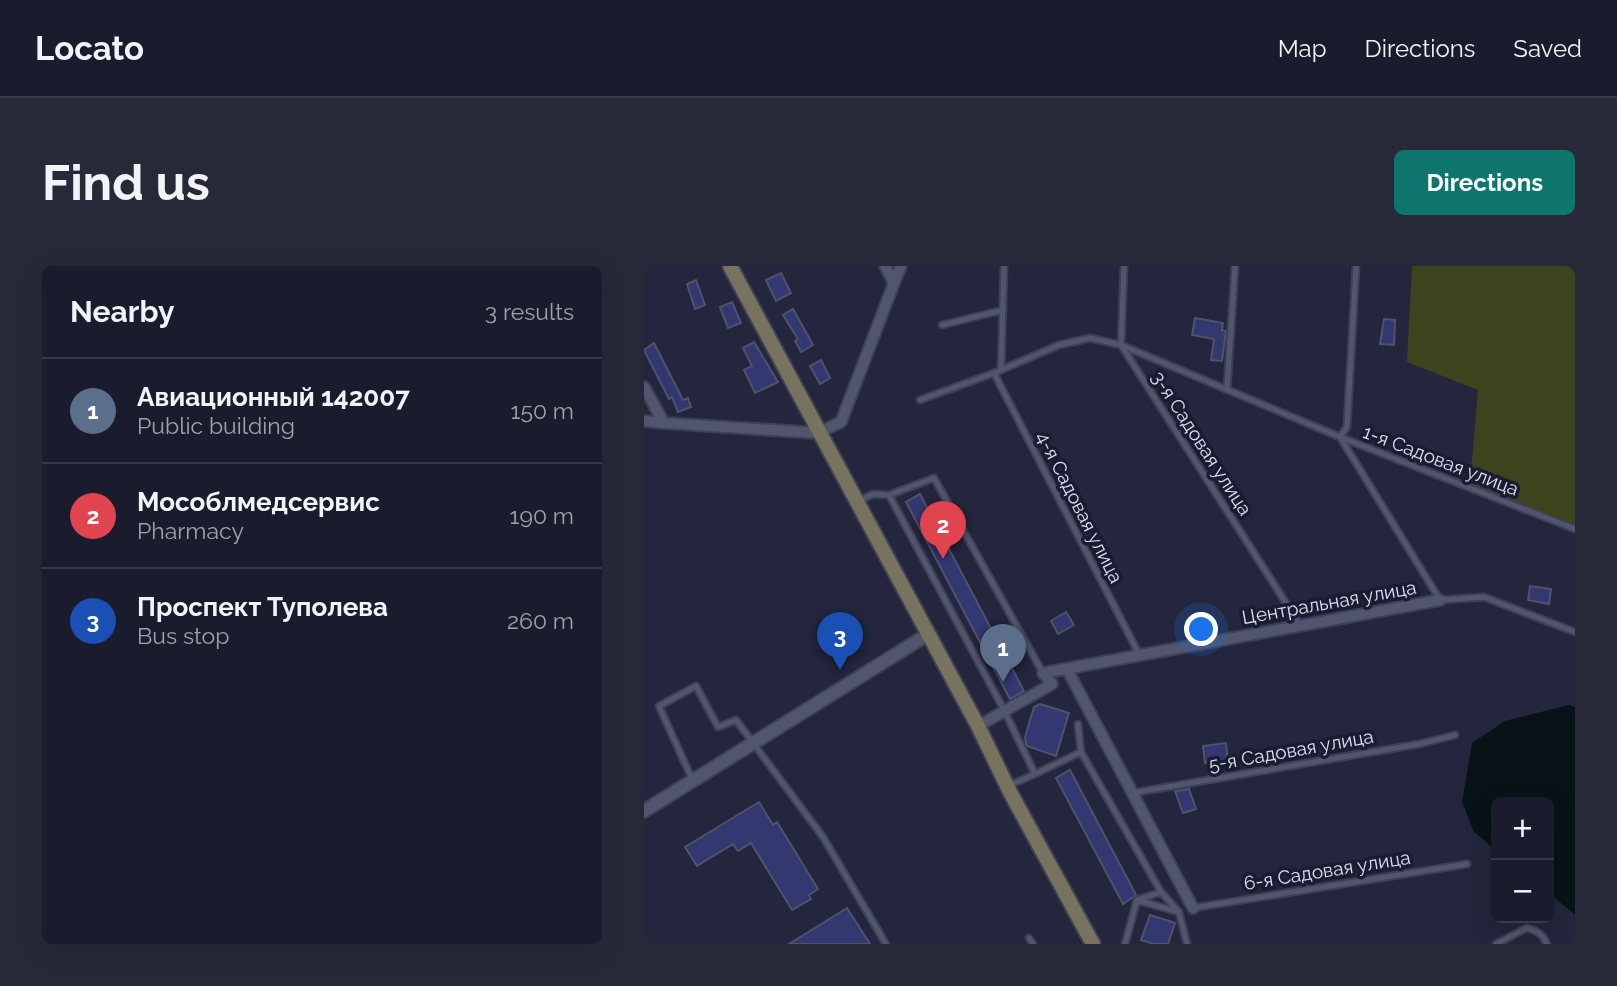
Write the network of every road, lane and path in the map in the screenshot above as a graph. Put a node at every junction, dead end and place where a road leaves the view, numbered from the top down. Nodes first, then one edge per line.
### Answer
1 (730, 266) edge
2 (885, 266) edge
3 (901, 266) edge
4 (1004, 266) edge
5 (1125, 266) edge
6 (1235, 266) edge
7 (1356, 266) edge
8 (894, 283) junction
9 (1003, 310) junction
10 (942, 325) dead end
11 (1121, 345) junction
12 (1001, 369) junction
13 (994, 373) junction
14 (644, 387) edge
15 (1227, 390) junction
16 (920, 400) dead end
17 (644, 421) edge
18 (664, 423) junction
19 (818, 433) junction
20 (1340, 438) junction
21 (889, 495) junction
22 (856, 502) junction
23 (1575, 529) edge
24 (1440, 600) junction
25 (1300, 625) junction
26 (1575, 632) edge
27 (927, 635) junction
28 (1139, 654) junction
29 (1067, 669) junction
30 (1044, 673) junction
31 (1004, 710) junction
32 (1078, 724) dead end
33 (978, 726) junction
34 (1455, 735) dead end
35 (754, 744) junction
36 (1081, 752) junction
37 (1035, 774) junction
38 (693, 781) junction
39 (1007, 786) junction
40 (1132, 793) junction
41 (644, 811) edge
42 (1467, 864) dead end
43 (1161, 892) junction
44 (1137, 900) junction
45 (1193, 908) joint
46 (1179, 912) junction
47 (886, 944) edge
48 (1093, 944) edge
49 (1125, 944) edge
50 (1187, 944) edge
51 (1496, 944) edge
52 (1547, 944) edge

1 - 19 main road
2 - 8 street
3 - 8 street
4 - 9 lane
5 - 11 lane
6 - 15 lane
7 - 20 lane, 1-я Садовая улица
8 - 19 street
9 - 10 lane
9 - 12 lane
11 - 12 lane
11 - 15 lane
11 - 25 lane, 3-я Садовая улица
12 - 13 lane
13 - 16 lane
13 - 28 lane, 4-я Садовая улица
14 - 18 street
15 - 20 lane
17 - 18 street
18 - 19 street
19 - 22 main road
20 - 23 lane, 1-я Садовая улица
20 - 24 lane
21 - 22 lane
21 - 30 lane
21 - 31 lane
22 - 27 main road
24 - 25 street, Центральная улица
24 - 26 lane, Центральная улица
25 - 28 street, Центральная улица
27 - 33 main road
27 - 35 street
28 - 29 street, Центральная улица
29 - 30 street, Центральная улица
29 - 40 street
30 - 31 street
31 - 33 street
31 - 37 lane
32 - 36 lane
33 - 39 main road
34 - 40 lane, 5-я Садовая улица
35 - 38 street
35 - 38 lane
35 - 47 lane
36 - 37 lane
36 - 43 lane
37 - 39 lane
38 - 41 street
39 - 48 main road
40 - 45 street
42 - 45 lane, 6-я Садовая улица
43 - 44 lane
43 - 46 lane
44 - 46 lane
44 - 49 lane
46 - 50 lane
51 - 52 lane

